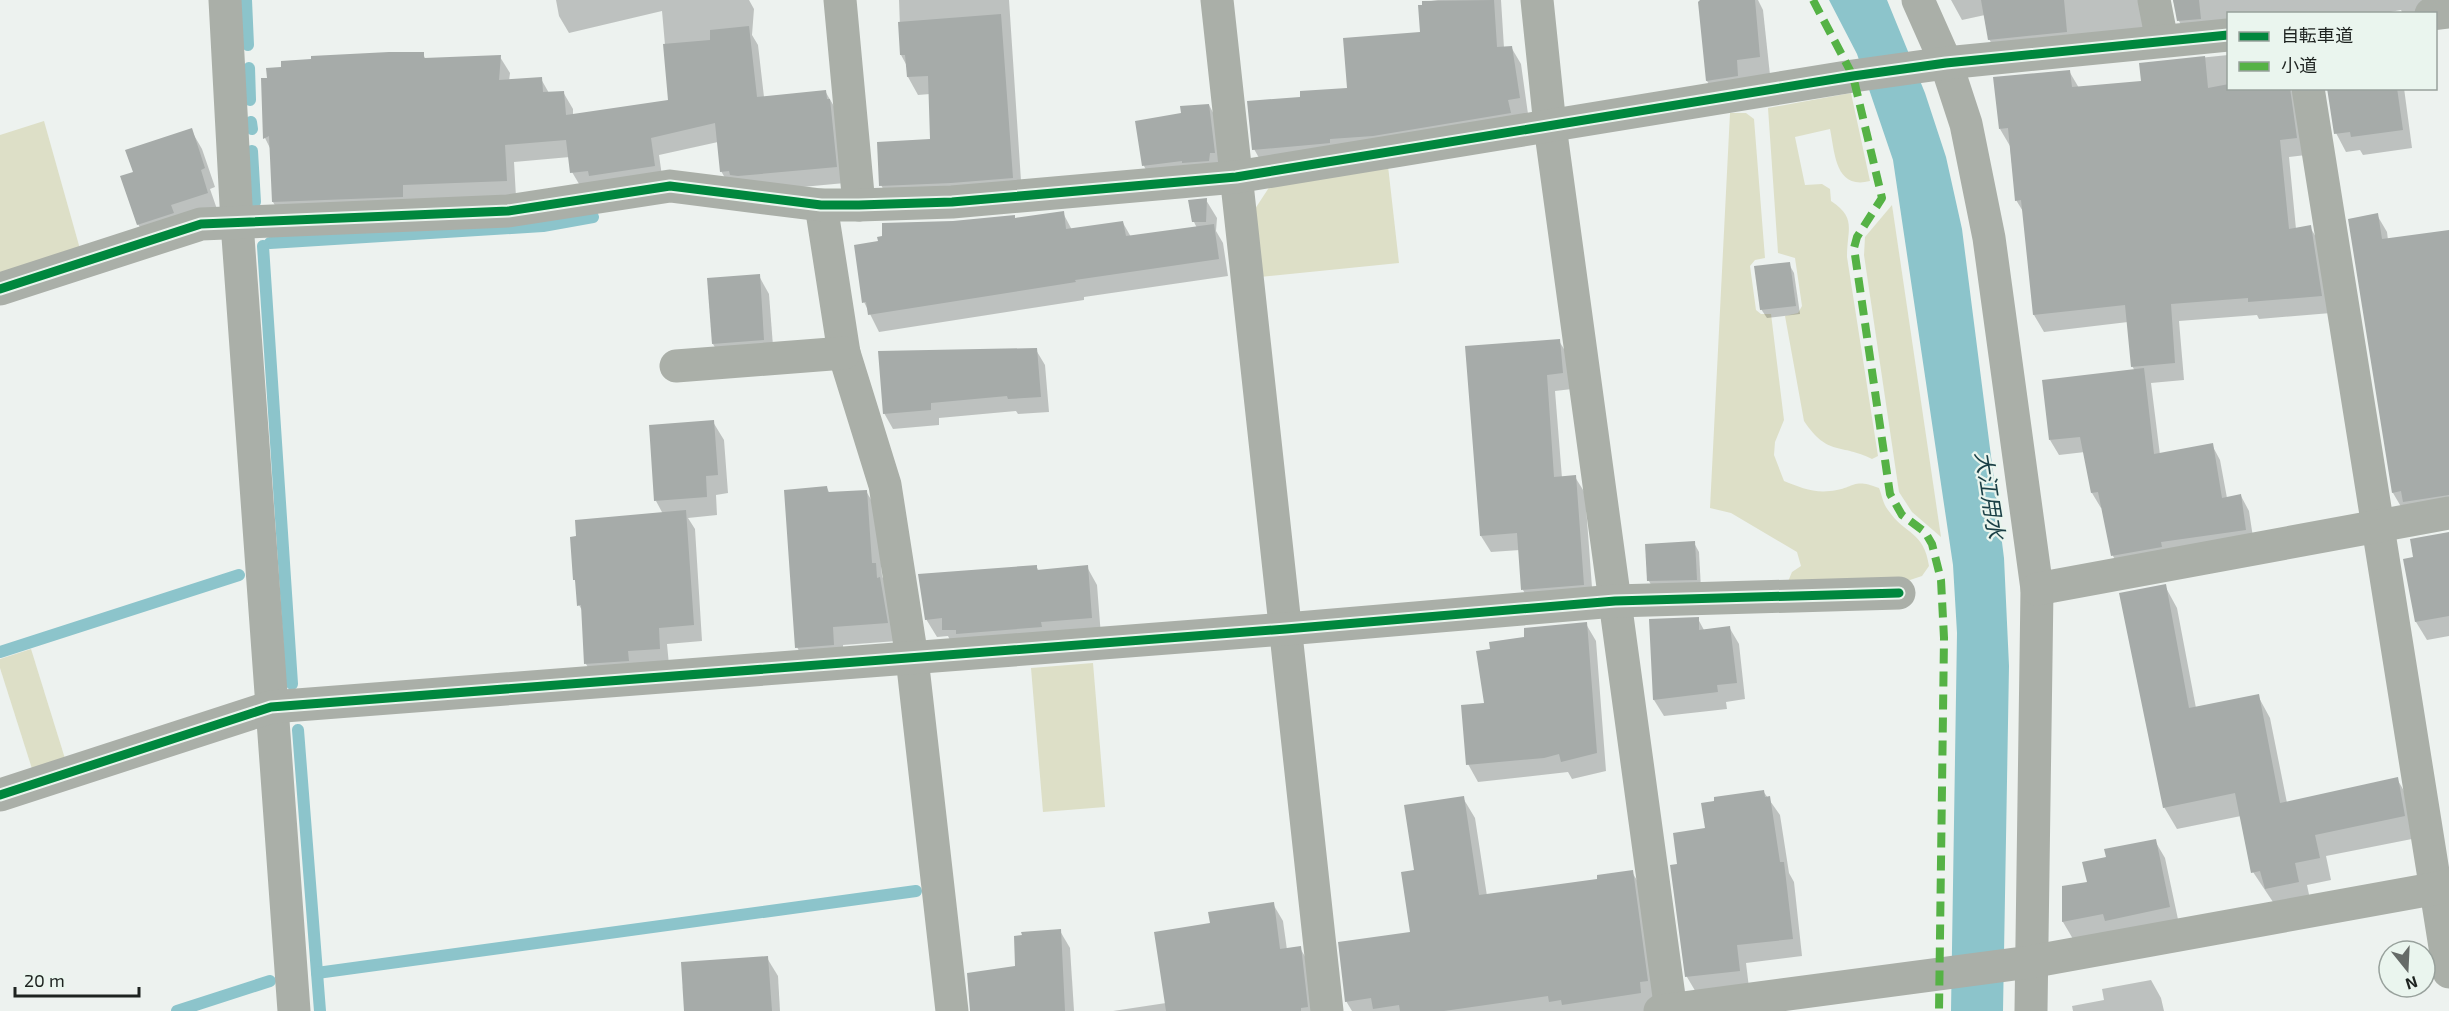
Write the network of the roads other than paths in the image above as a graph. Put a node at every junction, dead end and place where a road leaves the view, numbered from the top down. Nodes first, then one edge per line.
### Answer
1 (225, 0) edge
2 (840, 0) edge
3 (1218, 0) edge
4 (1537, 0) edge
5 (1918, 0) edge
6 (2154, 0) edge
7 (2227, 34) edge
8 (2162, 41) junction
9 (1933, 65) junction
10 (2308, 90) edge
11 (1550, 126) junction
12 (1236, 177) junction
13 (821, 205) junction
14 (859, 205) junction
15 (237, 223) junction
16 (0, 289) edge
17 (844, 353) junction
18 (676, 366) dead end
19 (2449, 513) edge
20 (2378, 526) junction
21 (2037, 588) junction
22 (1899, 592) dead end
23 (1615, 601) junction
24 (1287, 629) junction
25 (912, 658) junction
26 (271, 707) junction
27 (0, 795) edge
28 (2442, 887) edge
29 (2019, 963) junction
30 (2449, 972) edge
31 (1668, 1010) edge
32 (294, 1011) edge
33 (952, 1011) edge
34 (1327, 1011) edge
35 (2031, 1011) edge

1 - 15 street
2 - 14 street
3 - 12 street
4 - 11 street
5 - 9 street
6 - 8 street
7 - 8 street
8 - 9 street
9 - 11 street
9 - 21 street
10 - 20 street
11 - 12 street
11 - 23 street
12 - 14 street
12 - 24 street
13 - 14 street
13 - 15 street
13 - 17 street
15 - 16 street
15 - 26 street
17 - 18 street
17 - 25 street
19 - 20 street
20 - 21 street
20 - 28 street
21 - 29 street
22 - 23 street
23 - 24 street
23 - 31 street
24 - 25 street
24 - 34 street
25 - 26 street
25 - 33 street
26 - 27 street
26 - 32 street
28 - 29 street
28 - 30 street
29 - 31 street
29 - 35 street

